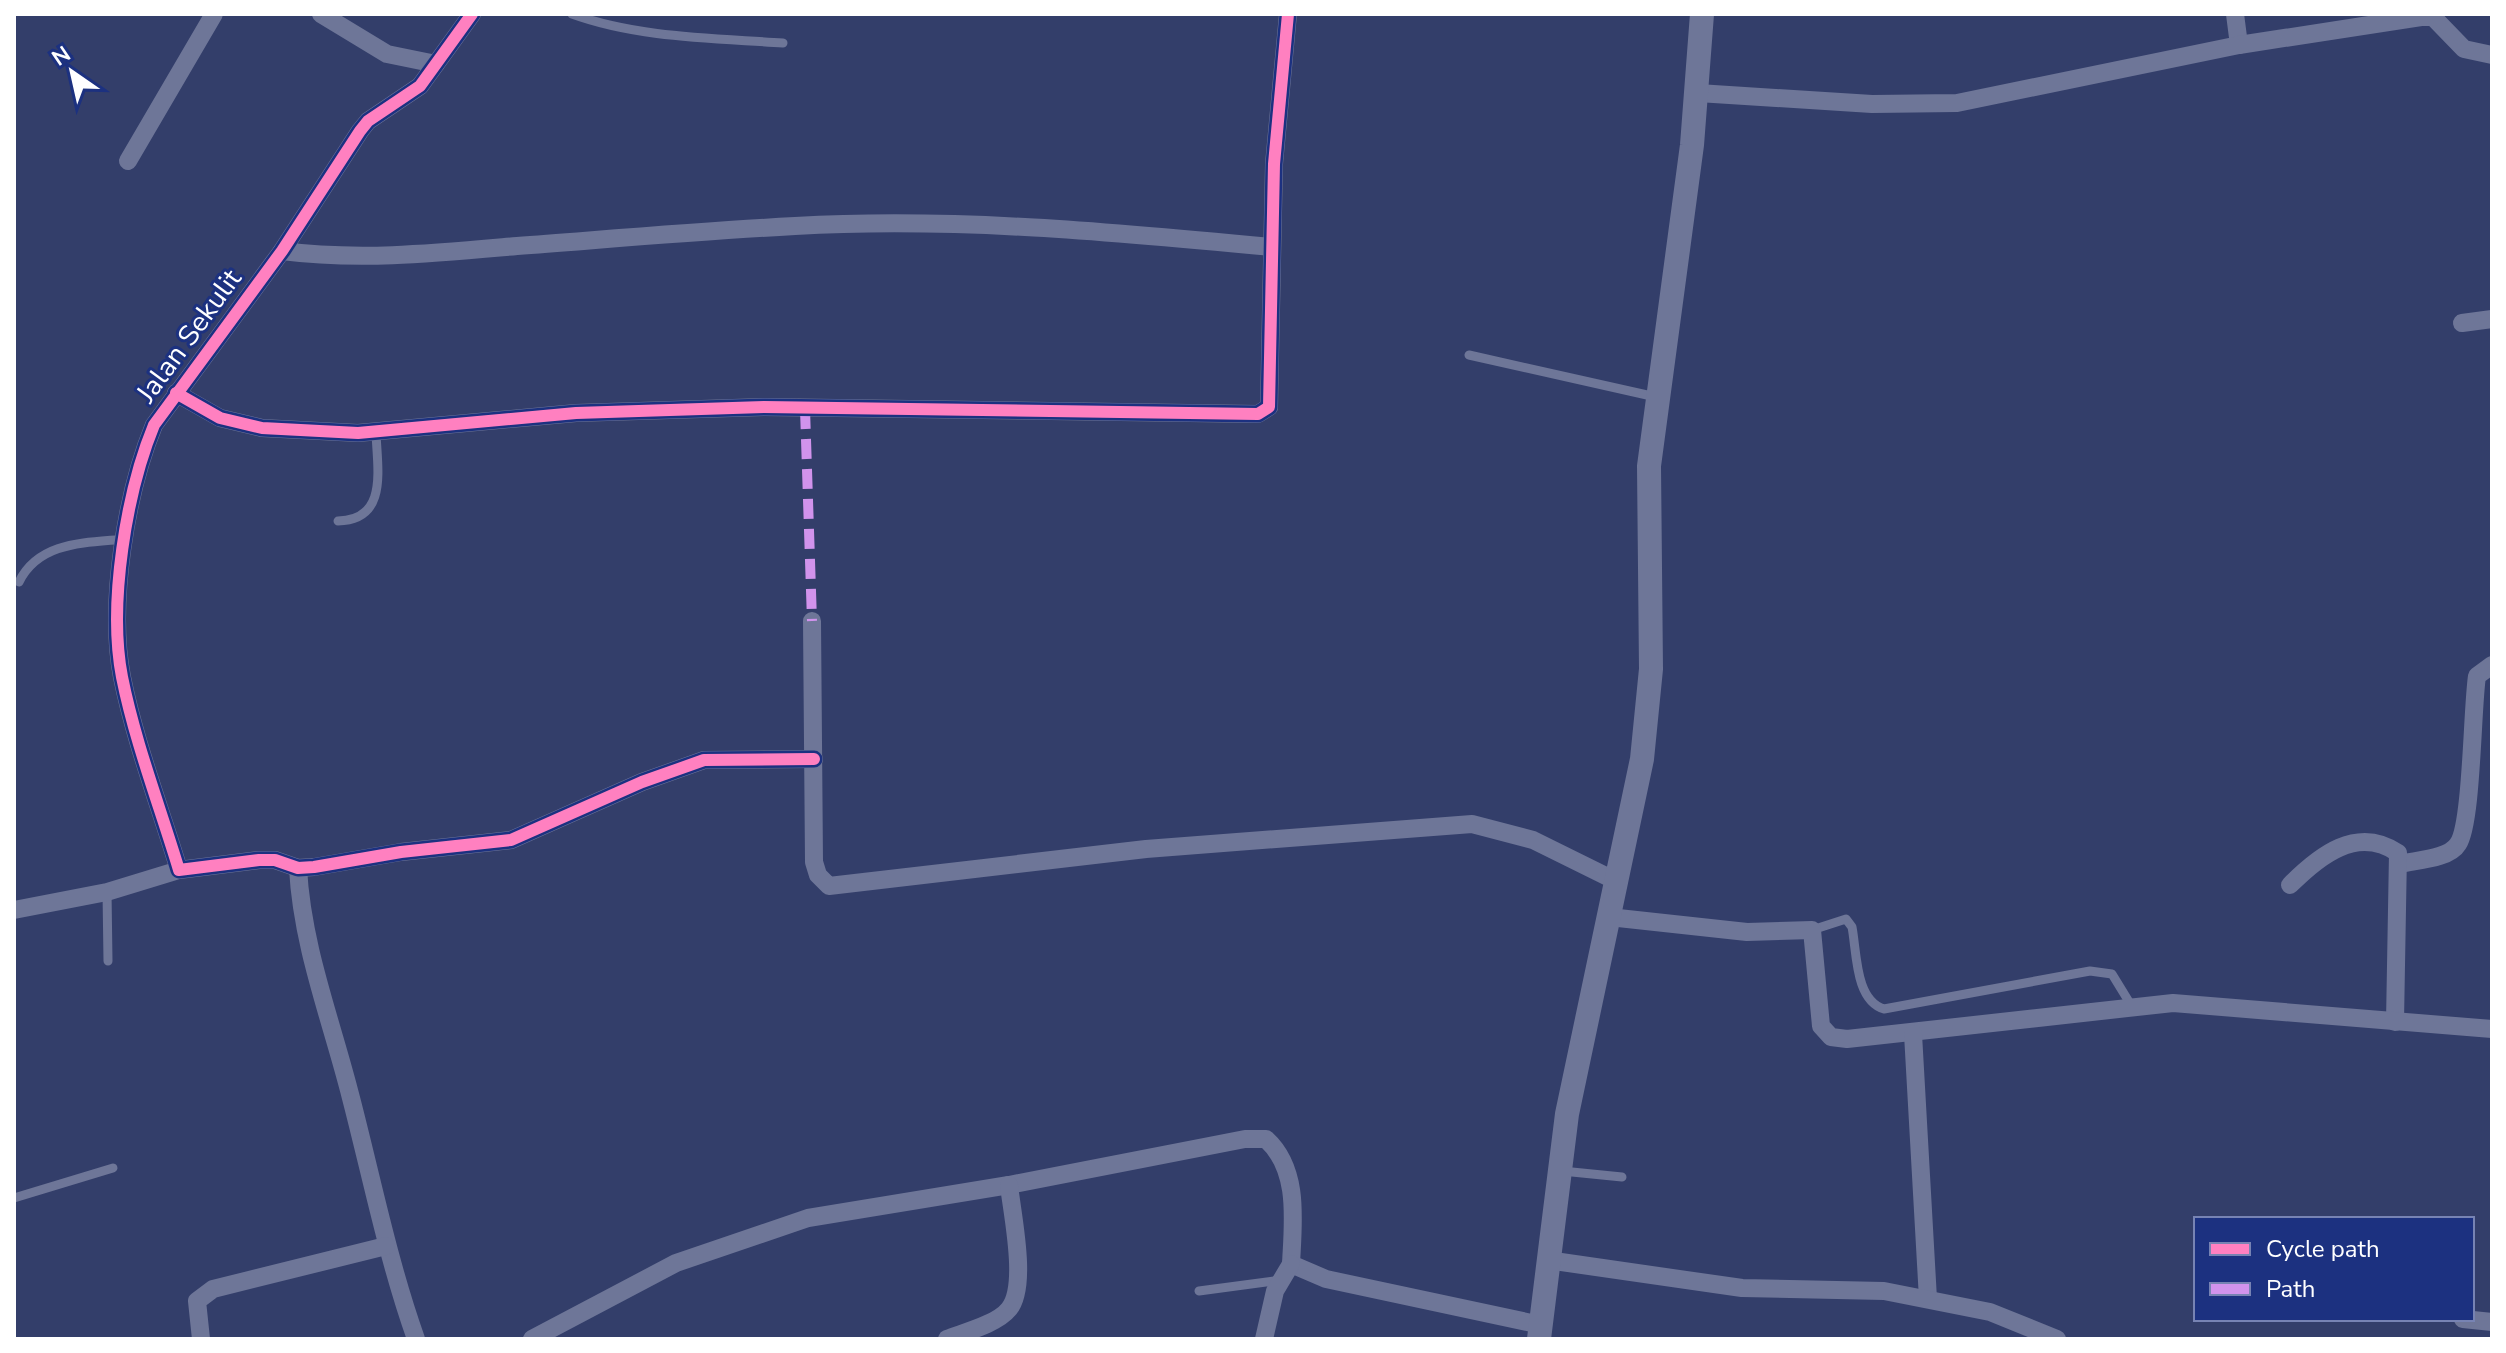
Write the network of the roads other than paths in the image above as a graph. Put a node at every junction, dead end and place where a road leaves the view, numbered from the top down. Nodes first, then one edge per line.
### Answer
1 (214, 14) edge
2 (321, 14) edge
3 (472, 14) edge
4 (572, 14) edge
5 (1288, 14) edge
6 (1702, 14) edge
7 (2235, 14) edge
8 (783, 43) dead end
9 (2239, 45) junction
10 (2492, 55) edge
11 (436, 64) junction
12 (1698, 93) junction
13 (128, 161) dead end
14 (1272, 247) junction
15 (282, 251) junction
16 (2492, 319) edge
17 (2462, 323) dead end
18 (1469, 355) dead end
19 (176, 393) junction
20 (1656, 397) junction
21 (376, 432) junction
22 (338, 521) dead end
23 (126, 539) junction
24 (19, 582) dead end
25 (812, 621) dead end
26 (2492, 665) edge
27 (814, 759) junction
28 (2400, 864) junction
29 (298, 868) junction
30 (179, 870) junction
31 (1616, 881) junction
32 (2290, 885) dead end
33 (107, 892) junction
34 (14, 910) edge
35 (1609, 917) junction
36 (1812, 930) junction
37 (108, 961) dead end
38 (2131, 1005) junction
39 (2395, 1022) junction
40 (2492, 1029) edge
41 (1913, 1034) junction
42 (113, 1168) dead end
43 (1559, 1170) junction
44 (1622, 1177) dead end
45 (1009, 1185) junction
46 (14, 1198) edge
47 (386, 1246) junction
48 (1547, 1260) junction
49 (1286, 1272) junction
50 (1199, 1291) dead end
51 (1928, 1299) junction
52 (1540, 1332) edge
53 (201, 1339) edge
54 (416, 1339) edge
55 (532, 1339) edge
56 (947, 1339) edge
57 (1264, 1339) edge
58 (2057, 1339) edge

1 - 13 street
2 - 11 street
3 - 11 street, Jalan Sekulit
4 - 8 lane
5 - 14 street
6 - 12 street
7 - 9 street
9 - 10 street
9 - 12 street
11 - 15 street, Jalan Sekulit
12 - 20 street
14 - 15 street
14 - 21 street
15 - 19 street, Jalan Sekulit
16 - 17 street
18 - 20 lane
19 - 21 street
19 - 23 street, Jalan Sekulit
20 - 31 street
21 - 22 lane
23 - 24 lane
23 - 30 street, Jalan Sekulit
25 - 27 street
26 - 28 street
27 - 29 street
27 - 31 street
28 - 32 street
28 - 39 street
29 - 30 street
29 - 47 street
30 - 33 street
31 - 35 street
33 - 34 street
33 - 37 lane
35 - 36 street
35 - 43 street
36 - 38 lane
36 - 41 street
38 - 39 street
38 - 41 street
39 - 40 street
41 - 51 street
42 - 46 lane
43 - 44 lane
43 - 48 street
45 - 49 street
45 - 55 street
45 - 56 street
47 - 53 street
47 - 54 street
48 - 51 street
48 - 52 street
49 - 50 lane
49 - 52 street
49 - 57 street
51 - 58 street

